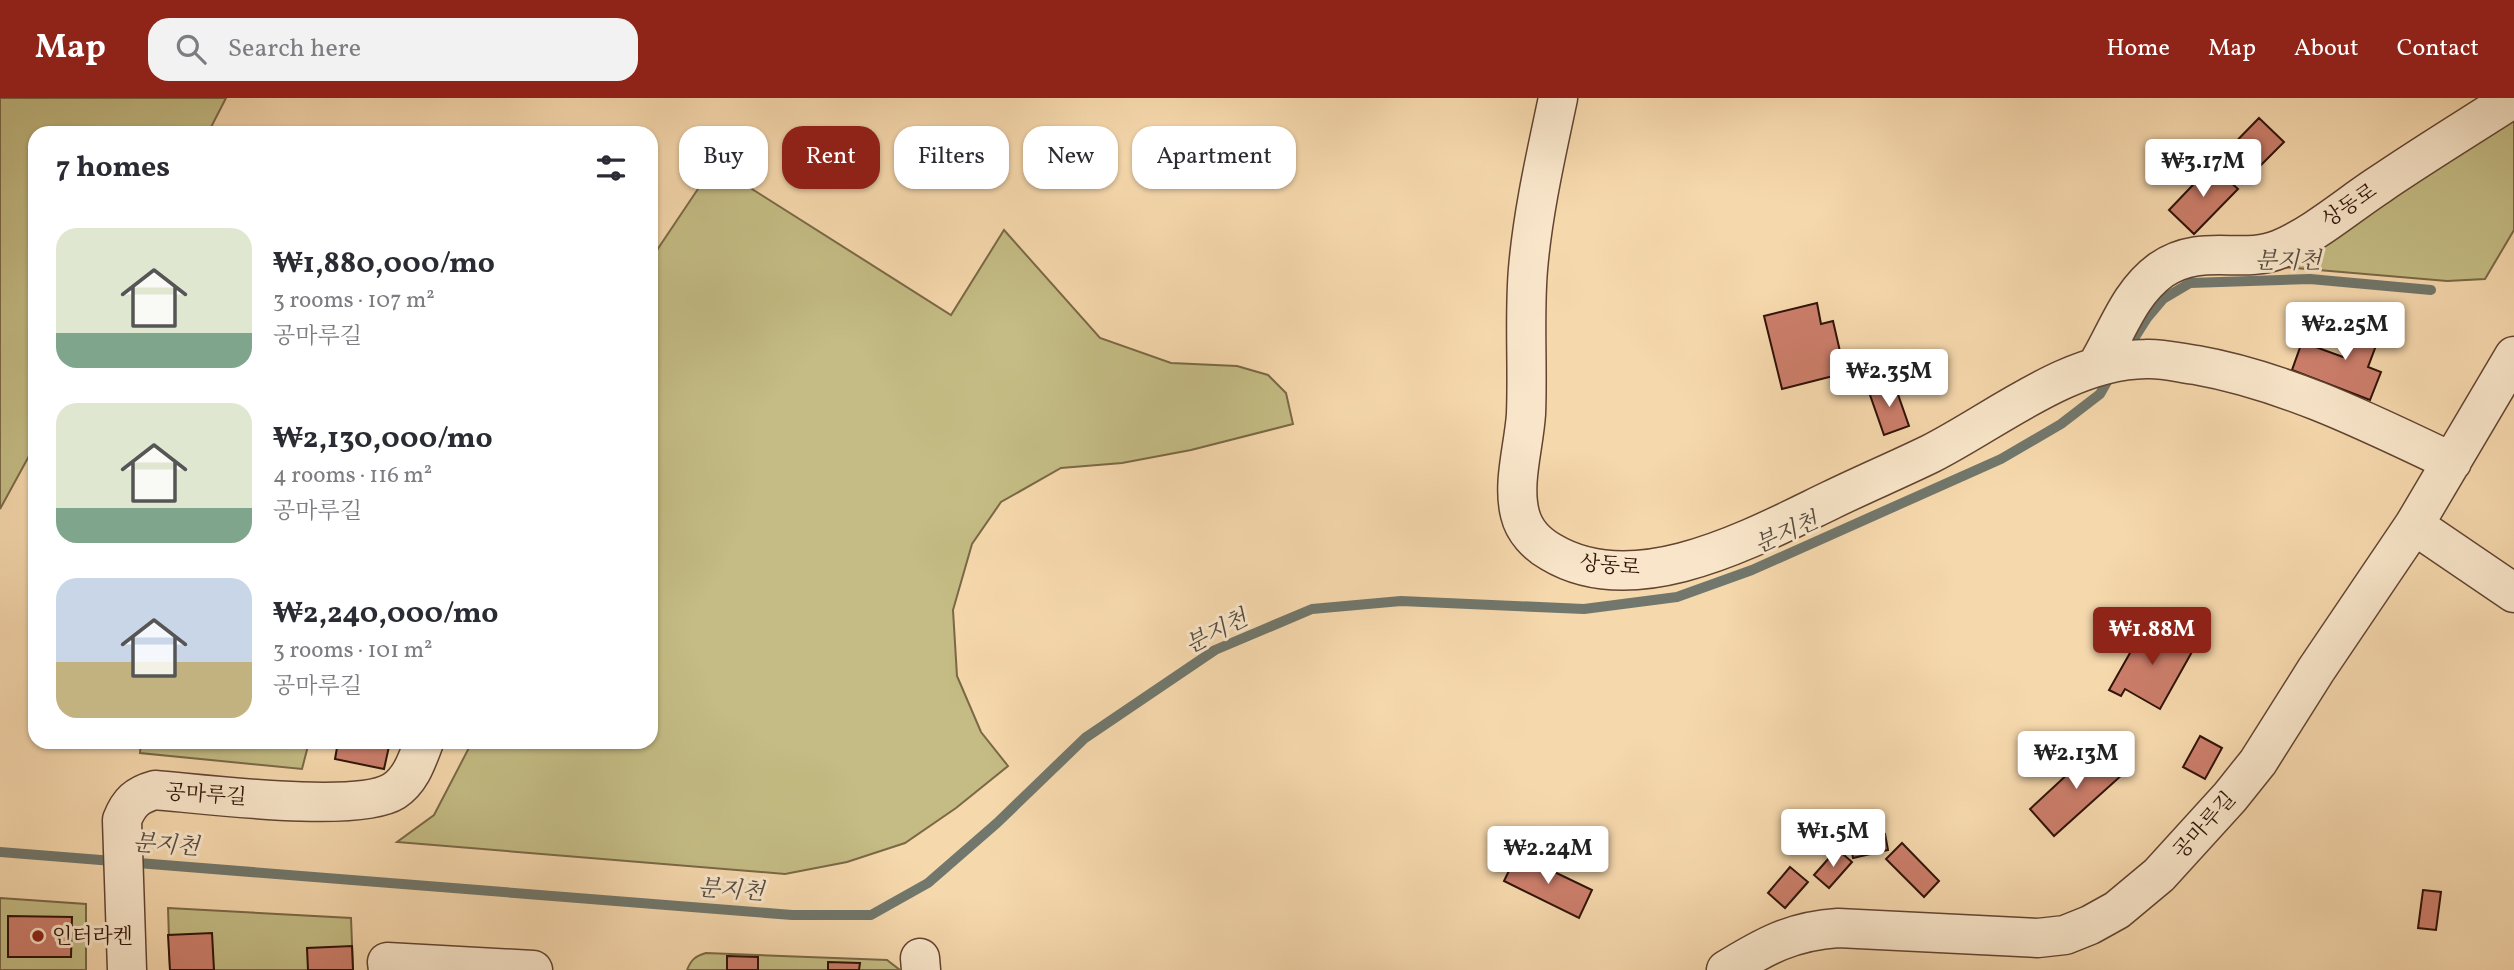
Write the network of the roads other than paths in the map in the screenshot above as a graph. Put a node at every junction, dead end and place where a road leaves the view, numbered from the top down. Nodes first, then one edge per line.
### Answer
1 (1558, 98) edge
2 (2514, 98) edge
3 (2514, 356) edge
4 (2100, 365) junction
5 (2504, 394) edge
6 (2452, 463) junction
7 (2414, 524) junction
8 (2514, 593) edge
9 (421, 749) edge
10 (1765, 959) edge
11 (127, 970) edge
12 (388, 970) edge
13 (533, 970) edge
14 (1726, 970) edge

1 - 4 street, 상동로
2 - 4 street, 상동로
3 - 5 street
4 - 6 street, 상동로
5 - 6 street
6 - 7 street
7 - 8 street
7 - 10 street, 공마루길
9 - 11 street, 공마루길
10 - 14 street, 공마루길
12 - 13 street

